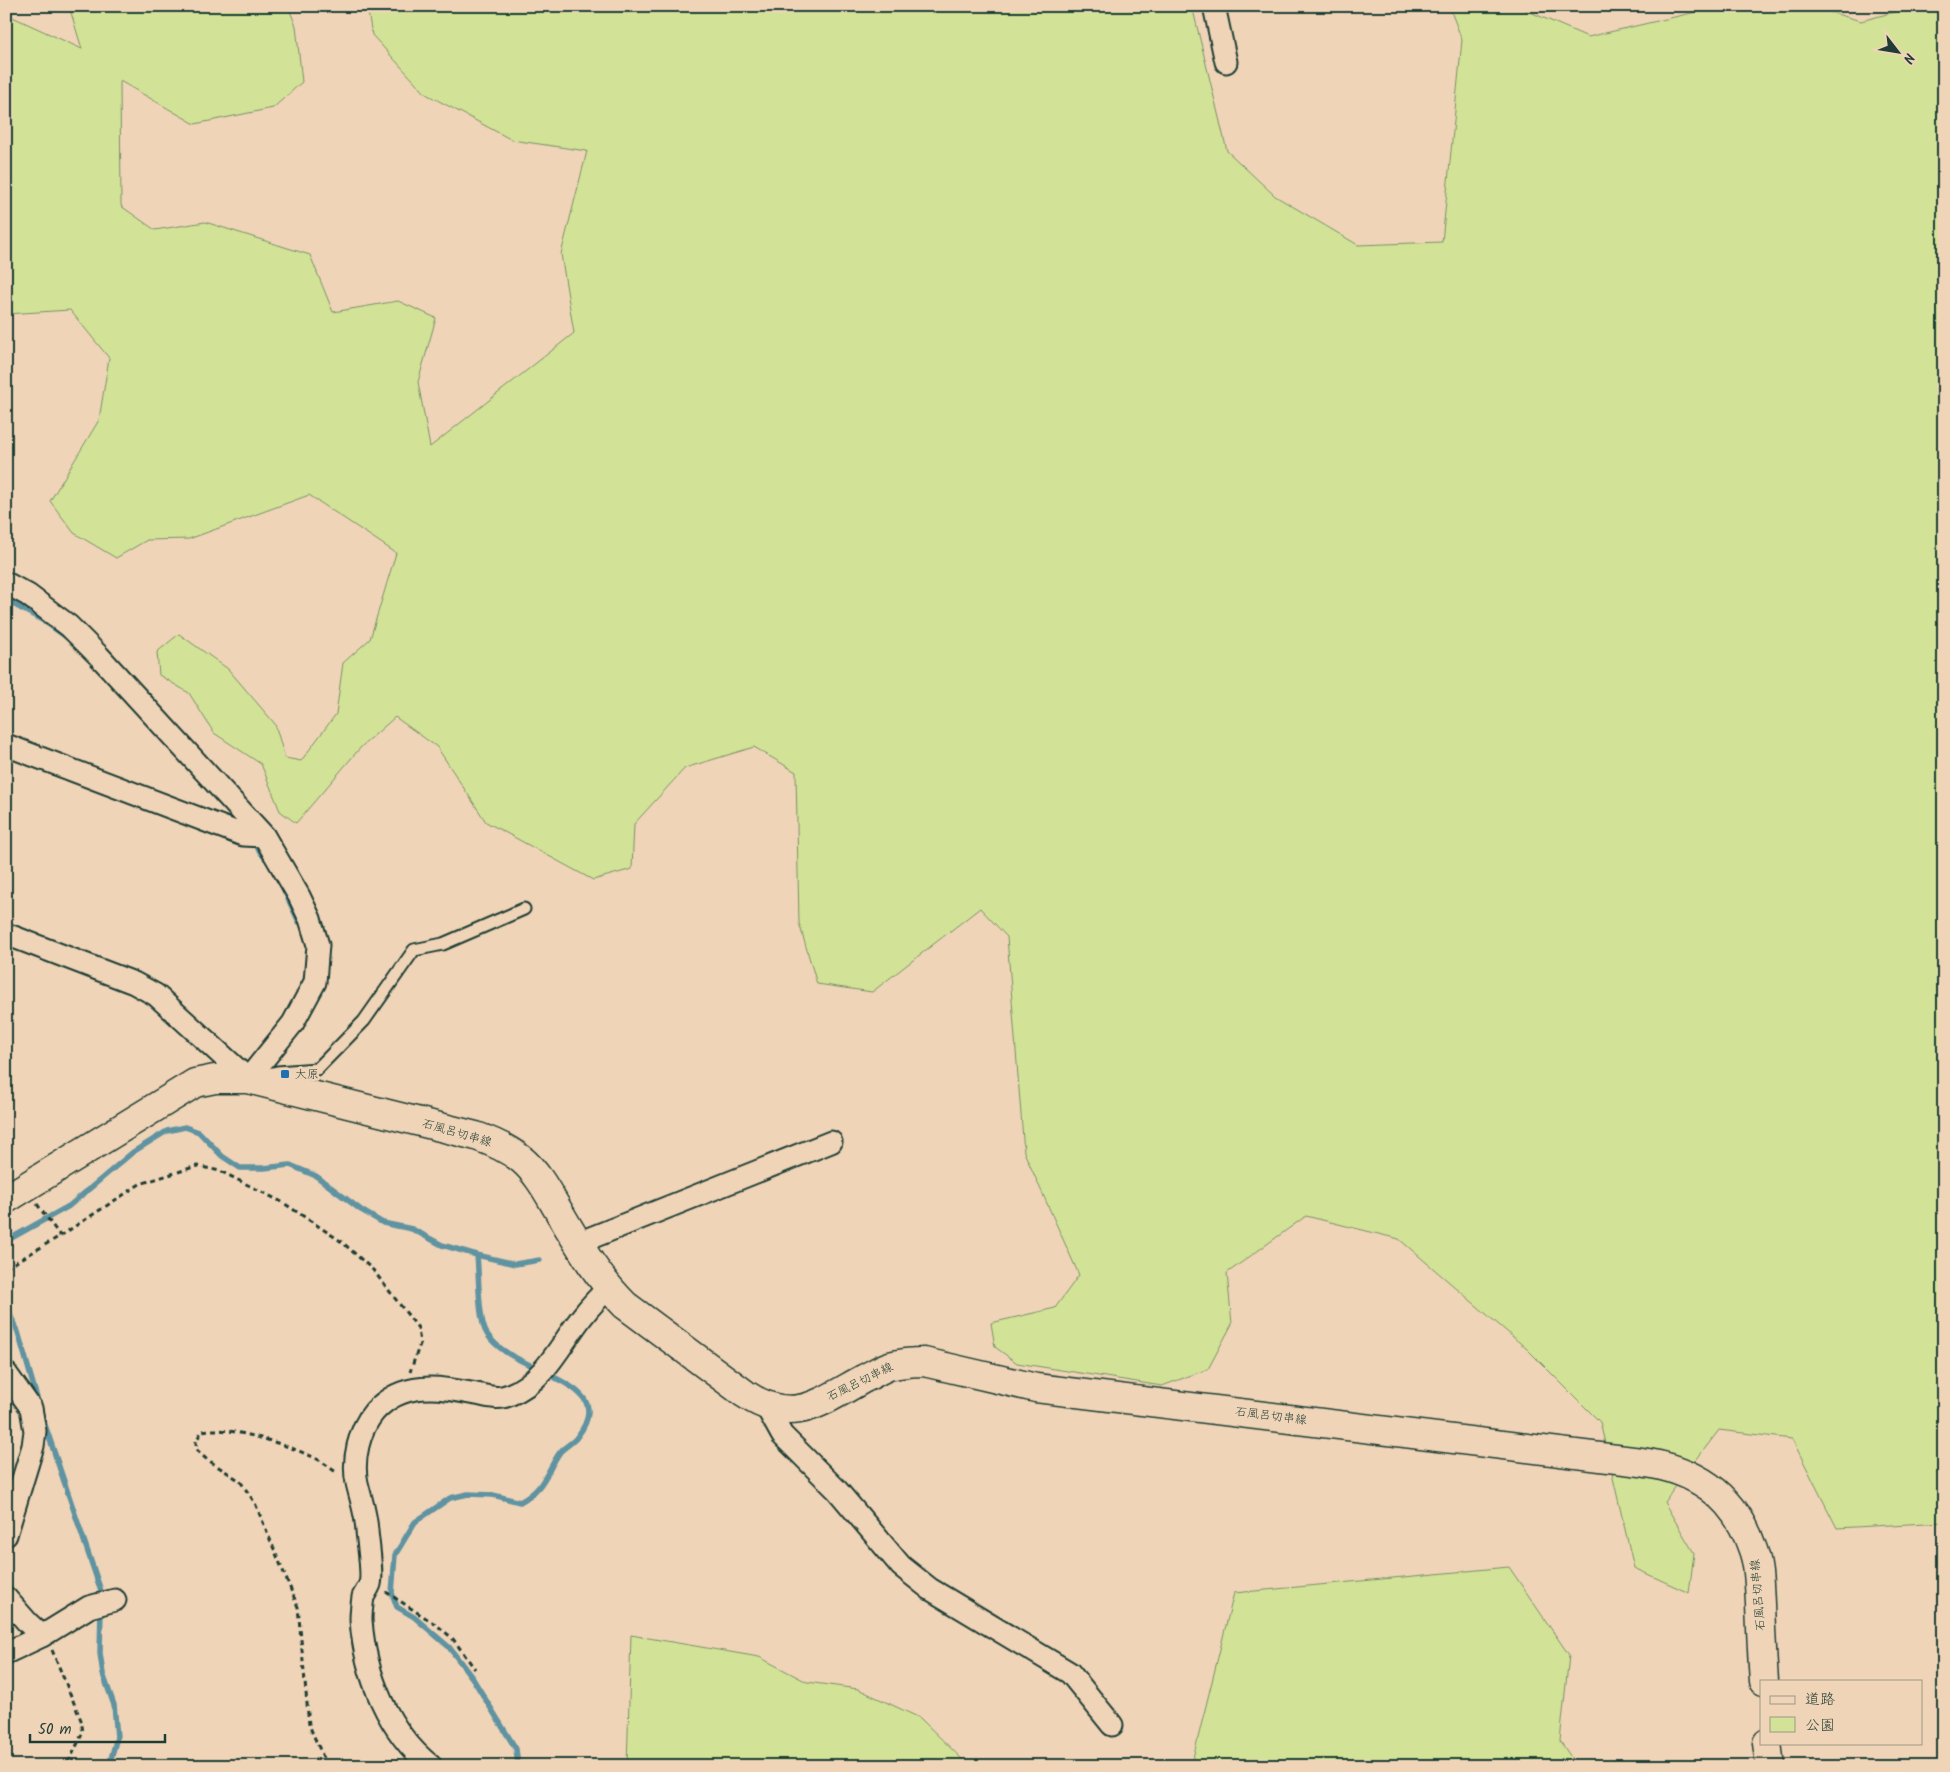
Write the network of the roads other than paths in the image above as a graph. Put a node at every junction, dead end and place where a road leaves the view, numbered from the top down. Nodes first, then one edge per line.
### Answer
1 (1214, 6) edge
2 (1226, 62) dead end
3 (6, 583) edge
4 (6, 745) edge
5 (264, 836) junction
6 (524, 909) dead end
7 (6, 934) edge
8 (248, 1079) junction
9 (831, 1142) dead end
10 (16, 1194) edge
11 (578, 1243) junction
12 (608, 1288) junction
13 (6, 1373) edge
14 (766, 1406) junction
15 (6, 1535) edge
16 (6, 1598) edge
17 (115, 1600) dead end
18 (42, 1636) junction
19 (6, 1653) edge
20 (1764, 1680) edge
21 (1112, 1725) dead end
22 (1767, 1744) edge
23 (431, 1766) edge
24 (1770, 1766) edge

1 - 2 street
3 - 5 street
4 - 5 street
5 - 8 street
6 - 8 lane
7 - 8 street
8 - 10 main road, 石風呂切串線
8 - 11 main road, 石風呂切串線
9 - 11 street
11 - 12 main road, 石風呂切串線
12 - 14 main road, 石風呂切串線
12 - 23 street
13 - 15 street
14 - 20 main road, 石風呂切串線
14 - 21 street
16 - 18 street
17 - 18 street
18 - 19 street
22 - 24 main road

